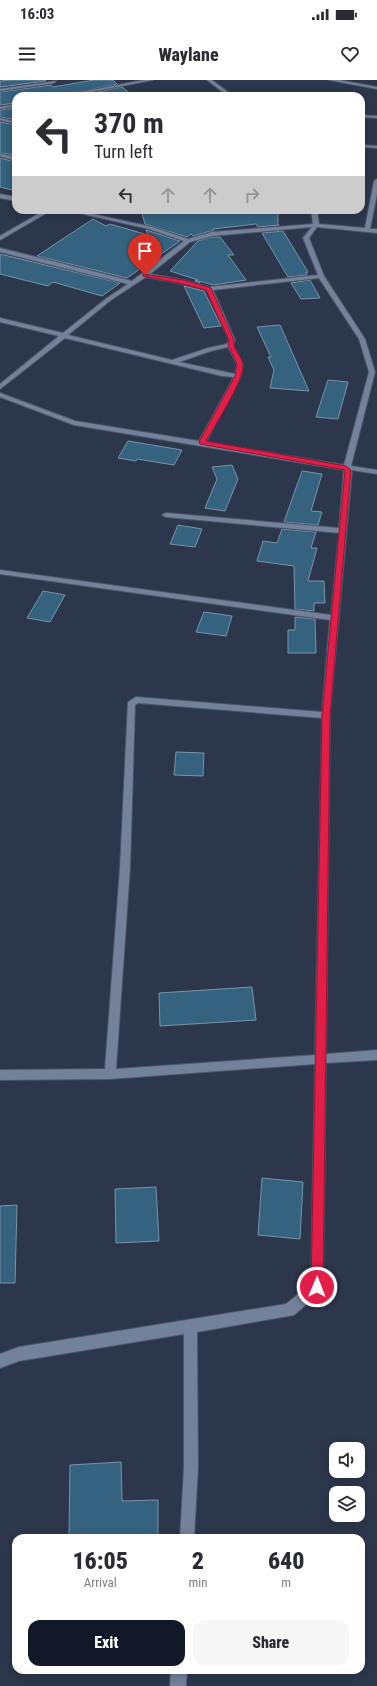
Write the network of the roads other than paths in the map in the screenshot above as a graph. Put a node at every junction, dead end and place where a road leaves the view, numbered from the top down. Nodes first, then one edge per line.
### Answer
1 (151, 80) edge
2 (209, 80) edge
3 (331, 80) edge
4 (366, 80) edge
5 (53, 81) edge
6 (140, 81) edge
7 (343, 82) junction
8 (59, 86) dead end
9 (377, 88) edge
10 (0, 90) edge
11 (64, 90) dead end
12 (66, 92) edge
13 (85, 92) edge
14 (226, 92) edge
15 (12, 106) edge
16 (0, 108) edge
17 (365, 116) edge
18 (377, 117) edge
19 (0, 119) edge
20 (12, 122) edge
21 (365, 146) edge
22 (377, 147) edge
23 (0, 154) edge
24 (12, 158) edge
25 (377, 182) edge
26 (0, 196) edge
27 (12, 198) edge
28 (42, 214) edge
29 (95, 214) edge
30 (315, 214) edge
31 (316, 225) junction
32 (367, 230) junction
33 (377, 231) edge
34 (0, 238) edge
35 (188, 241) junction
36 (0, 250) edge
37 (145, 275) junction
38 (321, 276) junction
39 (133, 283) junction
40 (209, 289) junction
41 (0, 320) edge
42 (63, 336) junction
43 (230, 345) junction
44 (172, 362) junction
45 (238, 376) junction
46 (0, 387) edge
47 (0, 395) edge
48 (202, 442) junction
49 (346, 468) junction
50 (377, 472) edge
51 (166, 515) dead end
52 (342, 531) junction
53 (0, 572) edge
54 (335, 618) junction
55 (326, 715) junction
56 (377, 1055) edge
57 (321, 1060) junction
58 (110, 1074) junction
59 (0, 1075) edge
60 (190, 1326) junction
61 (0, 1361) edge
62 (187, 1534) edge
63 (179, 1674) edge
64 (178, 1686) edge

1 - 6 street
2 - 14 street
3 - 7 street
4 - 7 street
5 - 8 street
5 - 10 street
6 - 13 street
7 - 9 street
11 - 12 street
15 - 16 street
17 - 18 street
19 - 20 street
21 - 22 street
23 - 24 street
25 - 32 street
26 - 27 street
28 - 34 street
29 - 35 street
30 - 31 street
31 - 32 street
31 - 35 street
31 - 38 street
32 - 33 street
35 - 37 street
36 - 39 street
37 - 39 street
37 - 40 street
38 - 40 street
38 - 49 street
39 - 42 street
40 - 43 street
41 - 42 street
42 - 44 street
42 - 46 street
43 - 44 street
43 - 45 street
44 - 45 street
45 - 48 street
47 - 48 street
48 - 49 street
49 - 50 street
49 - 52 street
51 - 52 street
52 - 54 street
53 - 54 street
54 - 55 street
55 - 57 street
55 - 58 street
56 - 57 street
57 - 58 street
57 - 60 street
58 - 59 street
60 - 61 street
60 - 62 street
63 - 64 street

